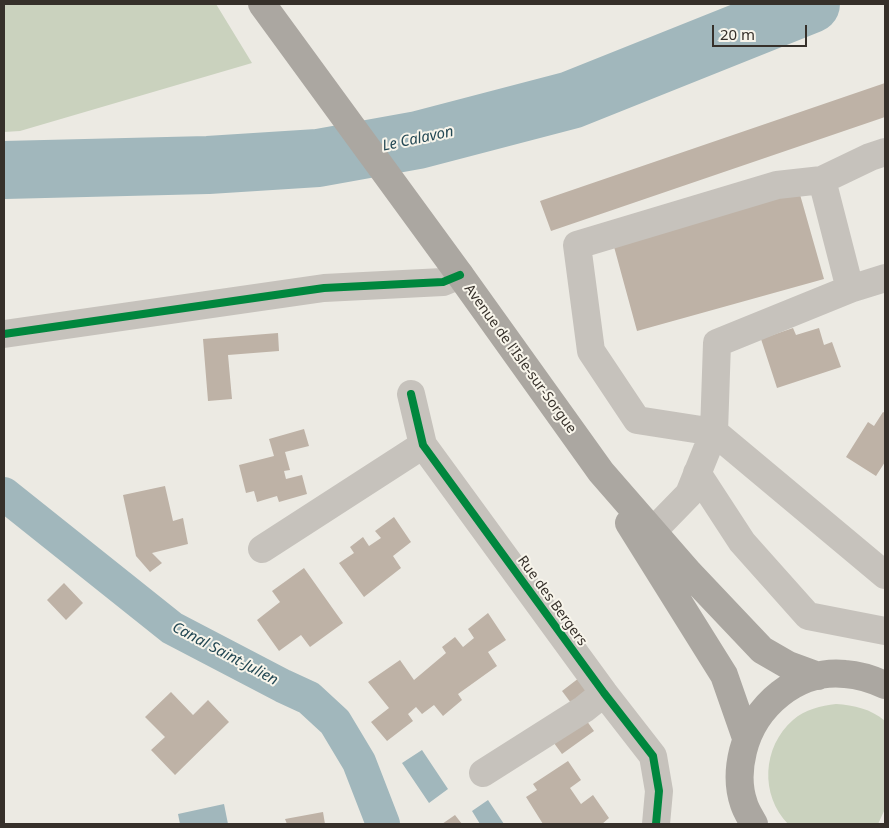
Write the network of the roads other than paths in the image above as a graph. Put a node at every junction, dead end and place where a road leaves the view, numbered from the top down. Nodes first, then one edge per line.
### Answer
1 (262, 4) edge
2 (885, 152) edge
3 (822, 180) junction
4 (454, 268) junction
5 (885, 278) edge
6 (850, 289) junction
7 (4, 334) edge
8 (412, 394) dead end
9 (714, 432) junction
10 (423, 445) junction
11 (601, 472) junction
12 (697, 473) junction
13 (653, 531) junction
14 (262, 548) dead end
15 (885, 575) edge
16 (885, 631) edge
17 (818, 676) junction
18 (885, 685) edge
19 (604, 693) junction
20 (746, 738) junction
21 (484, 773) dead end
22 (745, 817) edge
23 (656, 824) edge

1 - 4 main road, Avenue de l'Isle-sur-Sorgue
2 - 3 street
3 - 6 street
3 - 9 street
4 - 7 street
4 - 11 main road, Avenue de l'Isle-sur-Sorgue
5 - 6 street
6 - 9 street
8 - 10 street, Rue des Bergers
9 - 12 street
9 - 15 street
10 - 14 street
10 - 19 street, Rue des Bergers
11 - 13 main road, Avenue de l'Isle-sur-Sorgue
11 - 20 main road, Avenue de l'Isle-sur-Sorgue
12 - 13 street
12 - 16 street
13 - 17 main road, Avenue de l'Isle-sur-Sorgue
17 - 18 main road
17 - 20 main road
19 - 21 street
19 - 23 street, Rue des Bergers
20 - 22 main road

